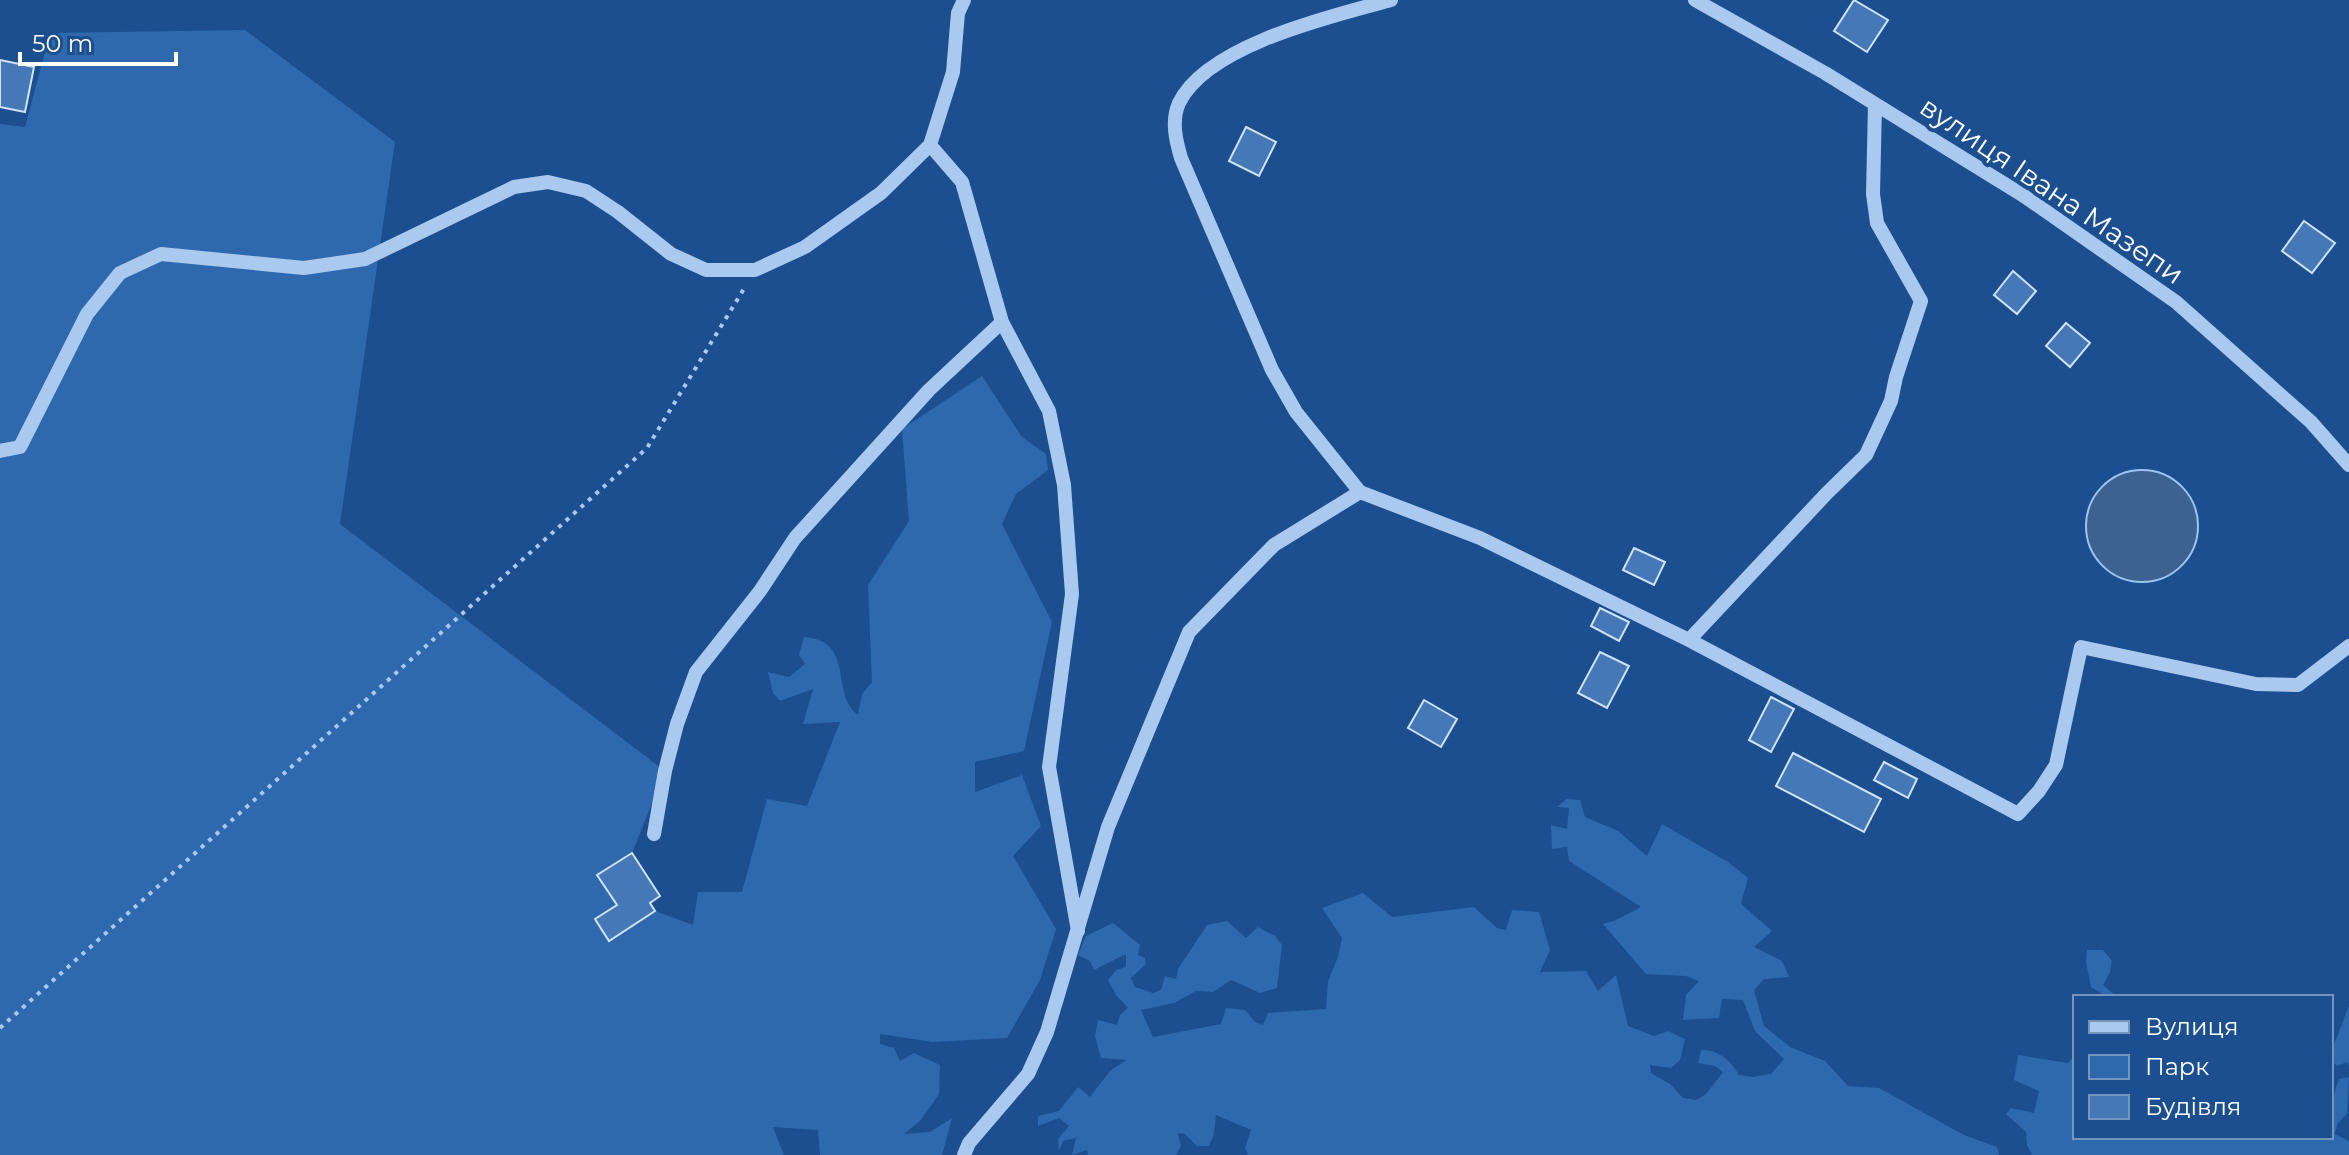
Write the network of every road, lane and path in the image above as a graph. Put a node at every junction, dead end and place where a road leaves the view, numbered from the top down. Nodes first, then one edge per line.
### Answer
1 (964, 0) edge
2 (1391, 0) edge
3 (1695, 0) edge
4 (1875, 104) junction
5 (930, 145) junction
6 (755, 270) junction
7 (1002, 322) junction
8 (0, 451) edge
9 (2349, 465) edge
10 (1360, 492) junction
11 (1689, 640) junction
12 (2349, 646) edge
13 (654, 834) dead end
14 (1078, 931) junction
15 (0, 1028) edge
16 (964, 1155) edge

1 - 5 street
2 - 10 street
3 - 4 street, вулиця Івана Мазепи
4 - 9 street, вулиця Івана Мазепи
4 - 11 street
5 - 6 street
5 - 7 street
6 - 8 street
6 - 15 path
7 - 13 street
7 - 14 street
10 - 11 street
10 - 14 street
11 - 12 street
14 - 16 street

